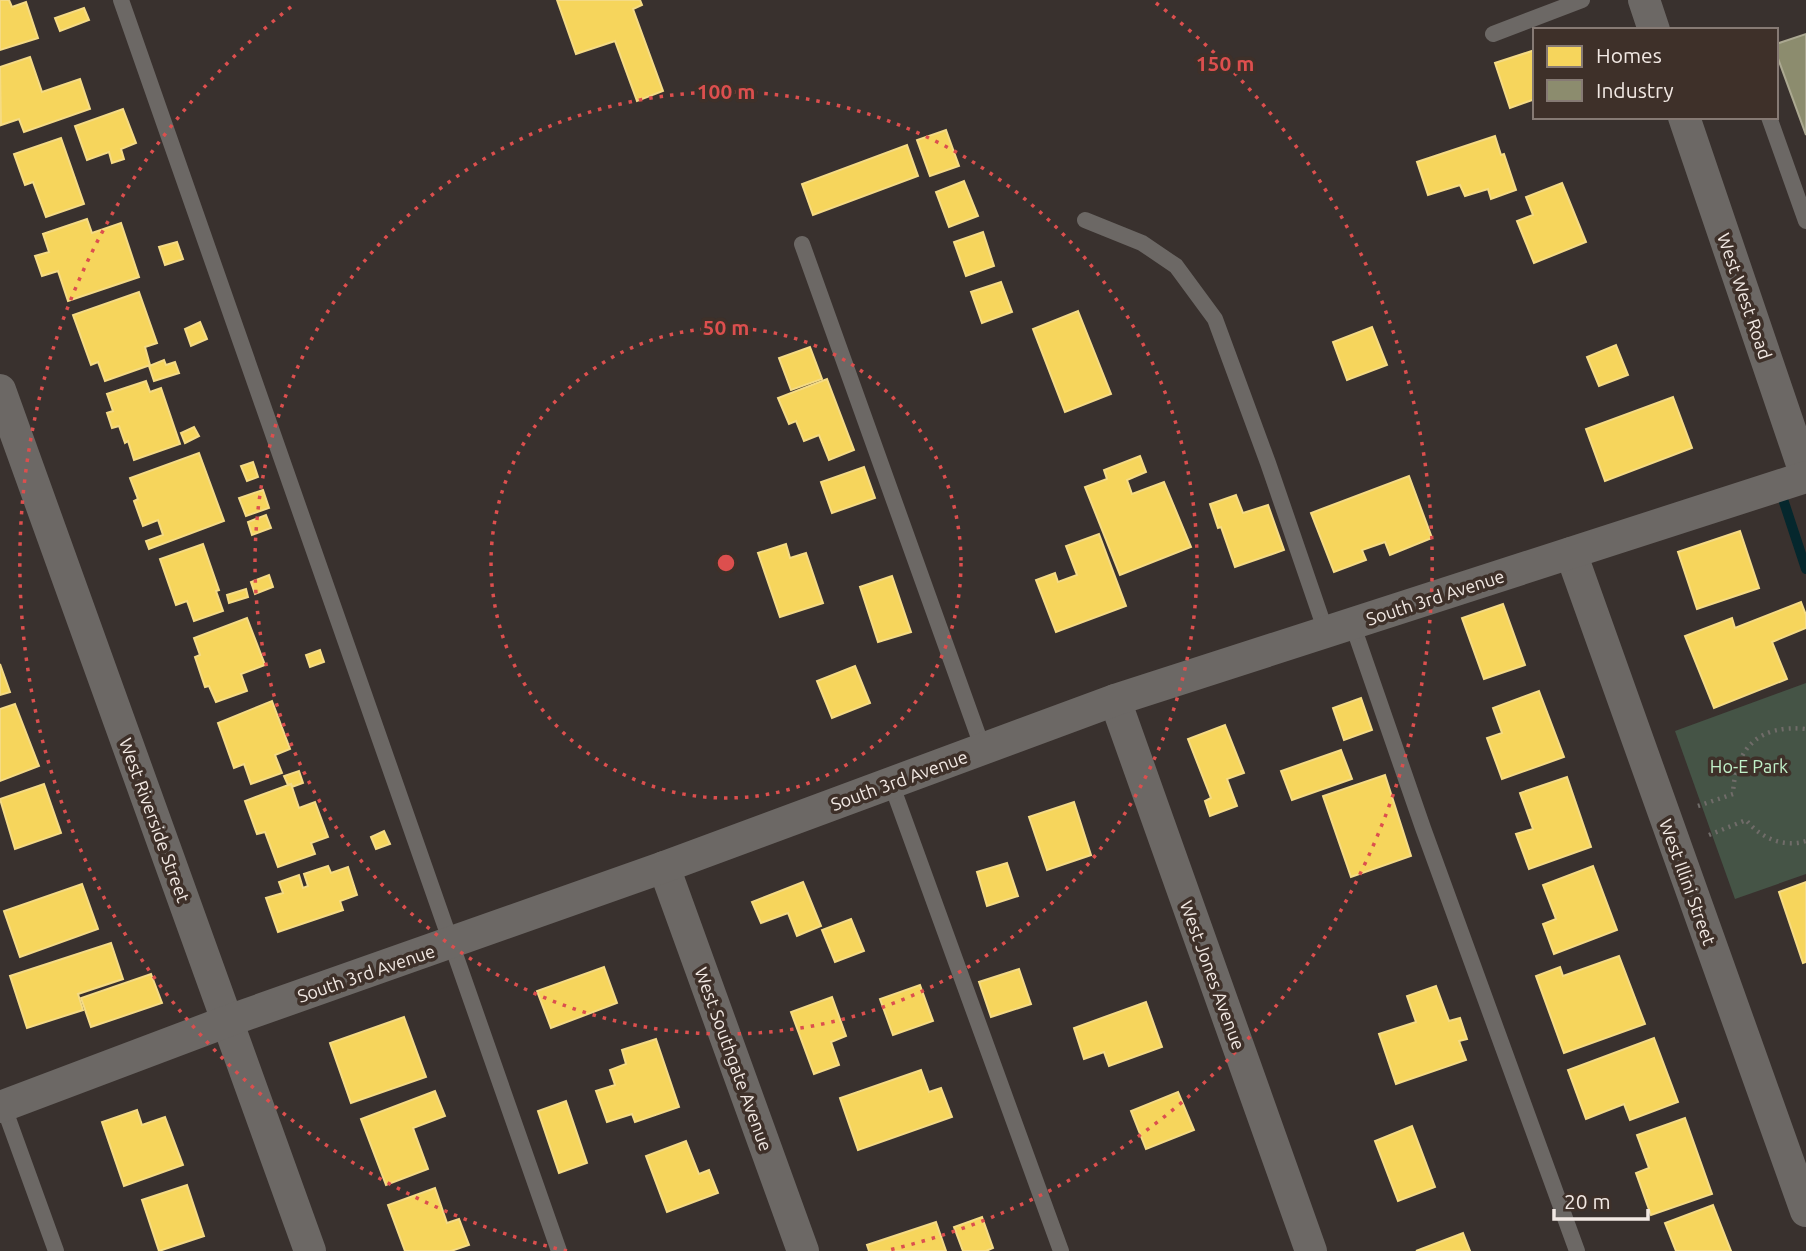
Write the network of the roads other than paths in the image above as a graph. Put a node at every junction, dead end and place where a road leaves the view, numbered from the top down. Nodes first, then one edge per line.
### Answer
1 (121, 0) edge
2 (1582, 0) edge
3 (1644, 0) edge
4 (1653, 28) edge
5 (1493, 34) dead end
6 (1685, 119) edge
7 (1770, 119) edge
8 (1085, 220) dead end
9 (1806, 221) edge
10 (802, 244) dead end
11 (0, 390) edge
12 (1806, 476) edge
13 (1571, 553) junction
14 (1339, 628) junction
15 (1115, 700) junction
16 (983, 749) junction
17 (891, 783) junction
18 (664, 867) junction
19 (450, 943) junction
20 (228, 1021) junction
21 (1, 1103) edge
22 (1806, 1211) edge
23 (56, 1251) edge
24 (310, 1251) edge
25 (559, 1251) edge
26 (803, 1251) edge
27 (1061, 1251) edge
28 (1311, 1251) edge
29 (1577, 1251) edge

1 - 19 lane
2 - 5 lane
3 - 4 street
6 - 12 street, West West Road
7 - 9 lane
8 - 14 lane
10 - 16 lane
11 - 20 street, West Riverside Street
12 - 13 street, South 3rd Avenue
13 - 14 street, South 3rd Avenue
13 - 22 street, West Illini Street
14 - 15 street, South 3rd Avenue
14 - 29 lane
15 - 16 street, South 3rd Avenue
15 - 28 street, West Jones Avenue
16 - 17 street, South 3rd Avenue
17 - 18 street, South 3rd Avenue
17 - 27 lane
18 - 19 street, South 3rd Avenue
18 - 26 street, West Southgate Avenue
19 - 20 street, South 3rd Avenue
19 - 25 lane
20 - 21 street, South 3rd Avenue
20 - 24 street, West Riverside Street
21 - 23 lane

